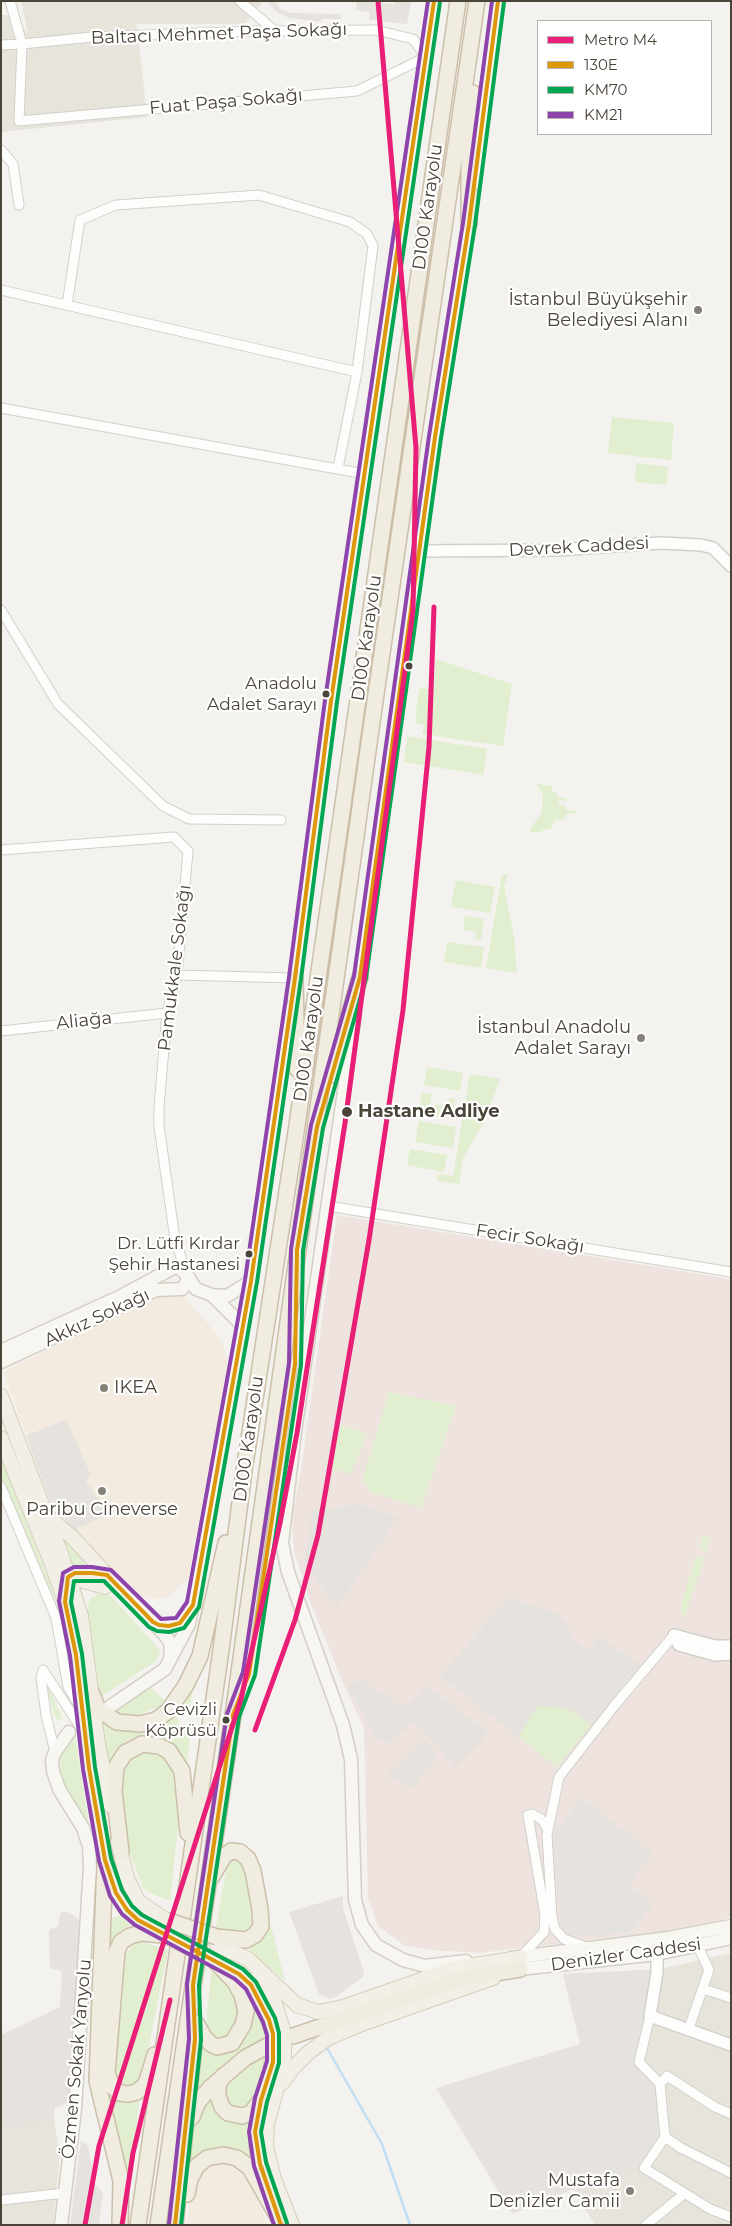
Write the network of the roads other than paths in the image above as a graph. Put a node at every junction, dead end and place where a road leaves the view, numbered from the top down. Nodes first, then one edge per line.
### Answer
1 (10, 1) edge
2 (240, 1) edge
3 (434, 1) edge
4 (458, 1) edge
5 (478, 1) edge
6 (498, 1) edge
7 (275, 30) junction
8 (22, 44) junction
9 (1, 46) edge
10 (426, 57) junction
11 (1, 150) edge
12 (19, 205) dead end
13 (469, 224) junction
14 (1, 290) edge
15 (68, 305) junction
16 (357, 372) junction
17 (1, 408) edge
18 (338, 468) junction
19 (365, 474) junction
20 (419, 551) junction
21 (731, 566) edge
22 (1, 610) edge
23 (281, 820) dead end
24 (1, 850) edge
25 (177, 974) junction
26 (360, 977) junction
27 (296, 978) junction
28 (167, 1014) junction
29 (1, 1031) edge
30 (317, 1127) junction
31 (295, 1139) junction
32 (328, 1206) junction
33 (731, 1272) edge
34 (187, 1275) junction
35 (251, 1281) junction
36 (212, 1295) junction
37 (243, 1326) junction
38 (1, 1351) edge
39 (1, 1362) edge
40 (1, 1396) edge
41 (1, 1438) edge
42 (244, 1471) junction
43 (1, 1487) edge
44 (46, 1515) junction
45 (53, 1567) junction
46 (68, 1577) junction
47 (106, 1581) junction
48 (65, 1602) junction
49 (193, 1604) junction
50 (81, 1616) junction
51 (153, 1622) junction
52 (674, 1635) junction
53 (731, 1646) edge
54 (731, 1654) edge
55 (170, 1662) junction
56 (92, 1694) junction
57 (108, 1708) dead end
58 (82, 1709) junction
59 (70, 1732) dead end
60 (84, 1733) junction
61 (55, 1752) junction
62 (548, 1829) junction
63 (121, 1852) junction
64 (105, 1860) junction
65 (189, 1864) junction
66 (208, 1883) junction
67 (731, 1926) edge
68 (165, 1928) junction
69 (731, 1938) edge
70 (217, 1941) junction
71 (698, 1946) junction
72 (591, 1949) junction
73 (656, 1954) junction
74 (214, 1960) junction
75 (520, 1964) junction
76 (193, 1985) junction
77 (703, 1989) junction
78 (731, 1998) edge
79 (650, 2016) junction
80 (168, 2018) junction
81 (196, 2023) junction
82 (689, 2028) junction
83 (293, 2036) dead end
84 (731, 2045) edge
85 (267, 2046) dead end
86 (224, 2075) junction
87 (660, 2084) junction
88 (267, 2100) junction
89 (731, 2114) edge
90 (666, 2137) junction
91 (731, 2173) edge
92 (181, 2179) junction
93 (65, 2193) junction
94 (684, 2194) junction
95 (1, 2200) edge
96 (731, 2216) edge
97 (280, 2221) edge
98 (61, 2225) edge
99 (120, 2225) edge
100 (138, 2225) edge
101 (158, 2225) edge
102 (175, 2225) edge
103 (180, 2225) edge
104 (292, 2225) edge
105 (646, 2225) edge

1 - 8 street
2 - 7 street
3 - 10 main road
4 - 31 highway, D100 Karayolu
5 - 13 highway
5 - 30 highway, D100 Karayolu
6 - 13 main road
7 - 8 street, Baltacı Mehmet Paşa Sokağı
7 - 10 street, Baltacı Mehmet Paşa Sokağı
8 - 9 street, Baltacı Mehmet Paşa Sokağı
8 - 10 street, Fuat Paşa Sokağı
10 - 19 main road
11 - 12 street
13 - 20 main road
14 - 15 street
15 - 16 street
15 - 16 street
16 - 18 street
17 - 18 street
18 - 19 street
19 - 27 main road
20 - 21 street, Devrek Caddesi
20 - 26 main road
22 - 23 street
24 - 25 street, Pamukkale Sokağı
25 - 27 street
25 - 28 street, Pamukkale Sokağı
26 - 30 highway
26 - 32 main road
27 - 31 highway
27 - 35 main road
28 - 29 street, Aliağa
28 - 34 street, Pamukkale Sokağı
30 - 66 highway, D100 Karayolu
31 - 42 highway, D100 Karayolu
32 - 33 street, Fecir Sokağı
32 - 75 main road
34 - 36 main road
34 - 38 main road
34 - 39 main road, Akkız Sokağı
35 - 36 main road
35 - 37 main road
36 - 37 main road
37 - 49 main road
40 - 44 main road
41 - 45 main road
42 - 56 highway
42 - 65 highway, D100 Karayolu
43 - 58 street
44 - 46 main road
44 - 47 main road
45 - 46 main road
45 - 48 main road
46 - 47 main road
46 - 48 main road
46 - 50 main road
47 - 50 main road
47 - 51 main road
47 - 55 main road
48 - 58 main road
49 - 51 main road
49 - 55 main road
50 - 56 main road
51 - 55 main road
52 - 53 street
52 - 54 street
52 - 62 street
55 - 57 main road
56 - 63 main road
58 - 60 main road
59 - 61 main road
60 - 61 street
60 - 64 main road
61 - 93 main road, Özmen Sokak Yanyolu
62 - 72 street
62 - 75 street
63 - 65 highway
63 - 68 main road
64 - 68 main road
64 - 99 highway
65 - 80 highway, D100 Karayolu
66 - 70 highway
66 - 76 highway, D100 Karayolu
67 - 72 main road, Denizler Caddesi
68 - 70 highway, bridge
68 - 74 main road, bridge
68 - 80 highway
69 - 71 main road, Denizler Caddesi
70 - 75 main road
70 - 88 main road
71 - 73 main road, Denizler Caddesi
71 - 77 street
72 - 75 main road, Denizler Caddesi
73 - 75 main road, Denizler Caddesi
73 - 79 street
74 - 81 highway
74 - 88 main road
75 - 83 highway
75 - 88 main road
76 - 81 highway
76 - 101 highway, D100 Karayolu
77 - 78 street
77 - 82 street
79 - 82 street
79 - 87 street
80 - 100 highway, D100 Karayolu
81 - 92 highway
82 - 84 street
85 - 86 highway
86 - 88 highway
86 - 92 highway
87 - 89 street
87 - 90 street
88 - 97 main road
88 - 104 main road
90 - 91 street
90 - 94 street
92 - 102 highway
93 - 95 street
93 - 98 main road, Özmen Sokak Yanyolu
94 - 96 street
94 - 105 street
97 - 103 highway

